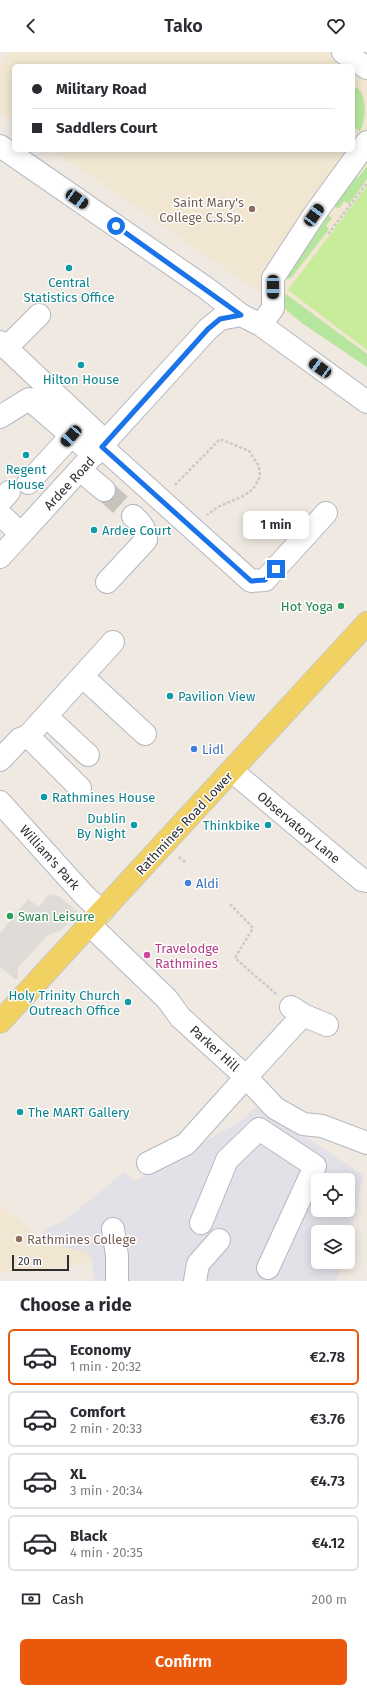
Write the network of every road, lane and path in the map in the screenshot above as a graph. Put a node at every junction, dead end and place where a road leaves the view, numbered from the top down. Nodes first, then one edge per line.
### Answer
1 (343, 52) edge
2 (367, 68) edge
3 (367, 142) edge
4 (0, 146) edge
5 (39, 315) dead end
6 (241, 315) junction
7 (261, 325) junction
8 (3, 345) edge
9 (367, 402) edge
10 (0, 417) edge
11 (71, 436) junction
12 (96, 454) junction
13 (104, 490) tunnel mouth
14 (12, 492) edge
15 (161, 500) junction
16 (326, 513) dead end
17 (0, 514) edge
18 (134, 516) tunnel mouth
19 (194, 529) junction
20 (21, 534) junction
21 (0, 557) edge
22 (107, 582) dead end
23 (367, 623) edge
24 (113, 642) dead end
25 (78, 680) junction
26 (95, 701) dead end
27 (46, 716) junction
28 (145, 734) dead end
29 (28, 736) junction
30 (88, 755) dead end
31 (0, 760) edge
32 (232, 771) junction
33 (80, 788) dead end
34 (0, 802) edge
35 (177, 855) dead end
36 (185, 862) dead end
37 (367, 881) edge
38 (230, 904) dead end
39 (96, 918) junction
40 (297, 1011) junction
41 (0, 1022) edge
42 (327, 1025) dead end
43 (246, 1077) junction
44 (367, 1143) edge
45 (148, 1163) dead end
46 (201, 1223) dead end
47 (113, 1229) dead end
48 (219, 1240) dead end
49 (268, 1268) dead end
50 (116, 1281) edge
51 (195, 1281) edge

1 - 2 street
3 - 7 street
4 - 6 street
5 - 8 street
6 - 7 street
6 - 12 street, Ardee Road
7 - 9 street
8 - 12 street
10 - 11 street
11 - 12 street
11 - 14 street
12 - 13 street
12 - 15 street
12 - 20 street, Ardee Road
15 - 19 street
15 - 19 path
16 - 19 street
17 - 20 street
18 - 22 street
20 - 21 street, Ardee Road
23 - 32 main road, Rathmines Road Lower
24 - 25 street
25 - 26 street
25 - 27 street
25 - 28 street
27 - 29 street
27 - 30 street
29 - 31 street
29 - 33 street
32 - 37 street, Observatory Lane
32 - 39 main road, Rathmines Road Lower
34 - 39 street, William's Park
35 - 36 path
38 - 40 path
39 - 41 main road, Rathmines Road Lower
39 - 43 street, Parker Hill
40 - 42 street
40 - 43 street
43 - 44 street
43 - 45 street, Parker Hill
46 - 49 street
47 - 50 street
48 - 51 street

